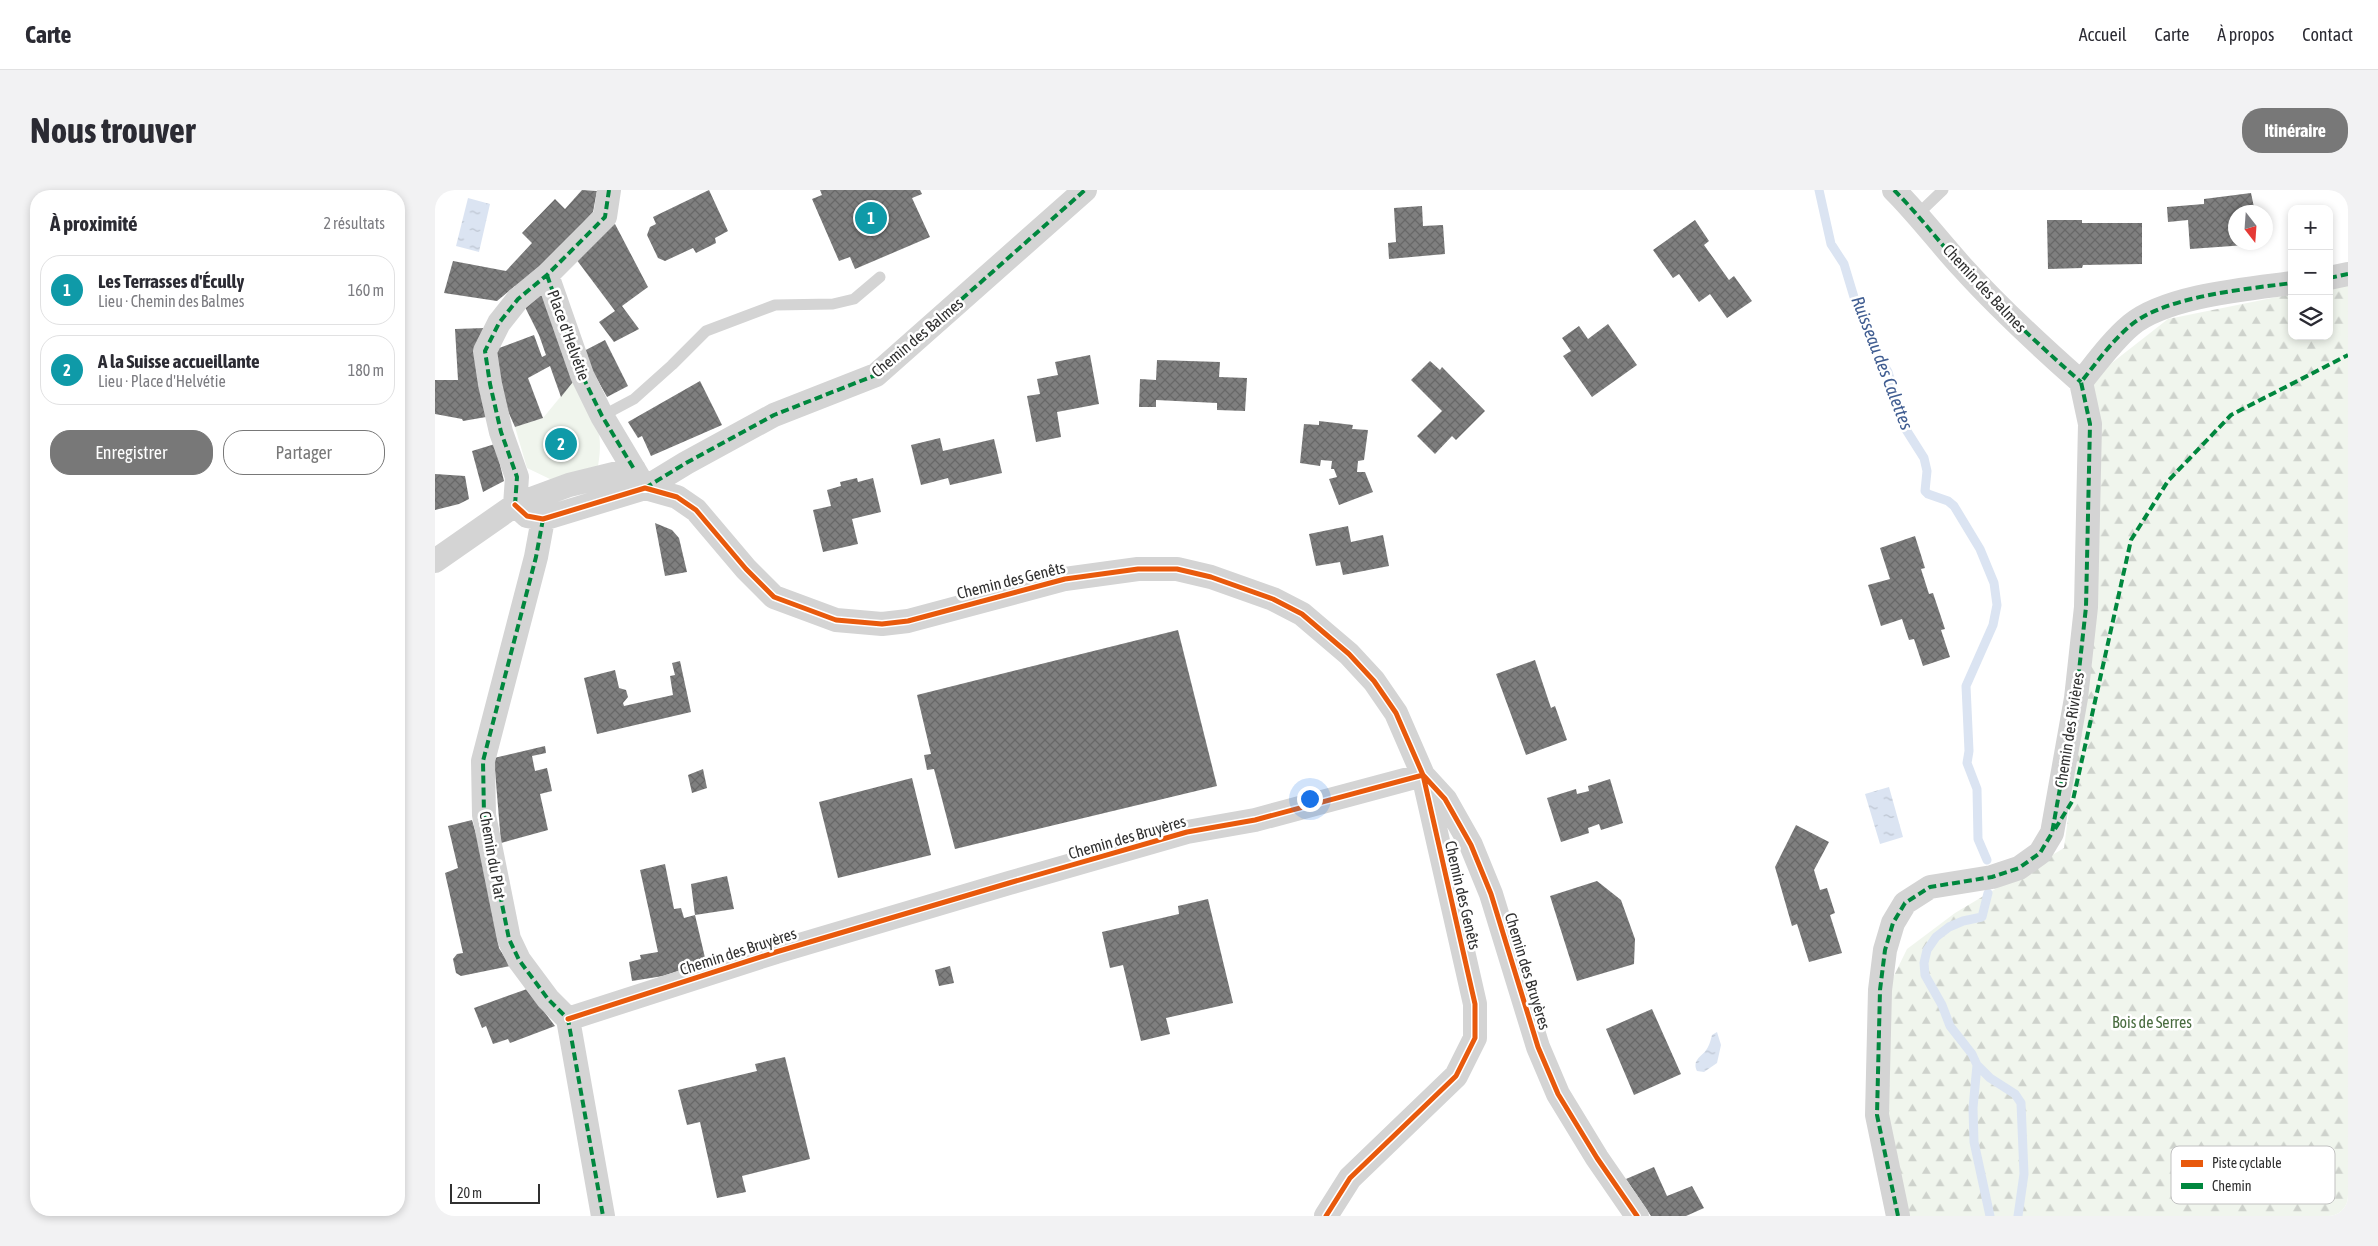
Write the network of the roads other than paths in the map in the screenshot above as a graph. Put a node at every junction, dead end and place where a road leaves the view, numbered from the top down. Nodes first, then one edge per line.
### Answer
1 (609, 190) edge
2 (1085, 190) edge
3 (1894, 190) edge
4 (1943, 190) edge
5 (1918, 214) junction
6 (2348, 274) edge
7 (547, 275) junction
8 (880, 277) dead end
9 (2333, 277) edge
10 (2288, 284) edge
11 (2081, 382) junction
12 (602, 416) junction
13 (640, 478) junction
14 (515, 505) junction
15 (543, 519) junction
16 (435, 561) edge
17 (1423, 775) junction
18 (568, 1019) junction
19 (603, 1216) edge
20 (1326, 1216) edge
21 (1637, 1216) edge
22 (1898, 1216) edge

1 - 7 street
2 - 13 street, Chemin des Balmes
3 - 5 street, Chemin des Balmes
4 - 5 lane
5 - 11 street, Chemin des Balmes
6 - 9 street
7 - 12 street, Place d'Helvétie
7 - 14 street, Place d'Helvétie
8 - 12 lane
10 - 11 street
11 - 22 street, Chemin des Rivières
12 - 13 street, Place d'Helvétie
13 - 14 street
13 - 15 street
13 - 17 street, Chemin des Genêts
14 - 15 street
14 - 16 street
15 - 18 street, Chemin du Plat
17 - 18 street, Chemin des Bruyères
17 - 20 street, Chemin des Genêts
17 - 21 street, Chemin des Bruyères
18 - 19 street

